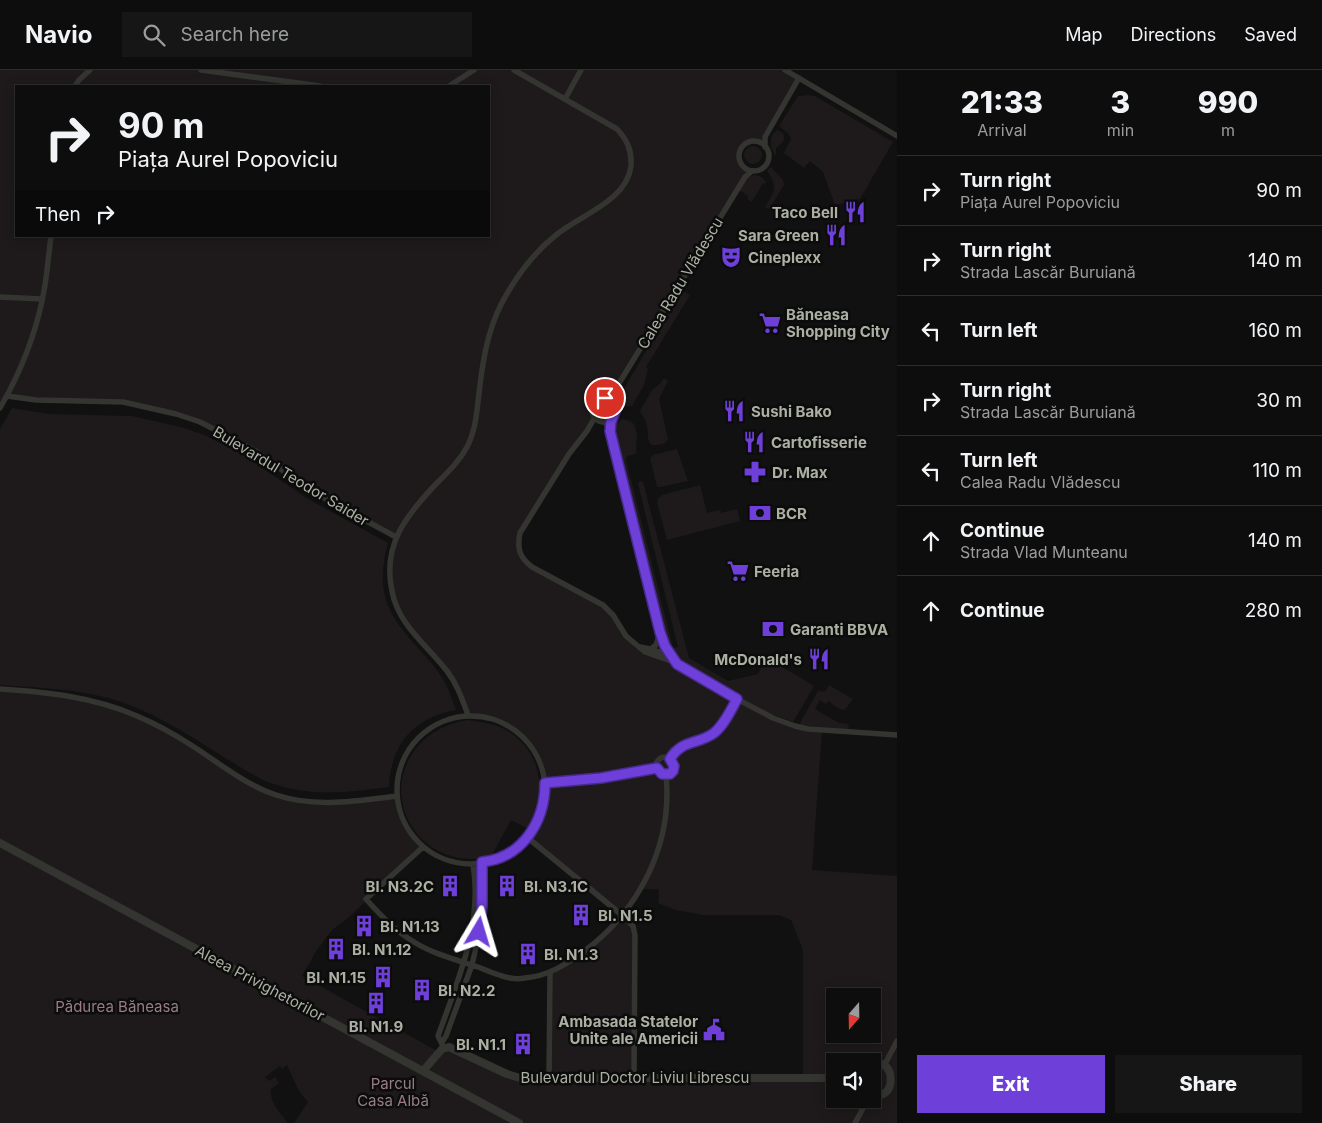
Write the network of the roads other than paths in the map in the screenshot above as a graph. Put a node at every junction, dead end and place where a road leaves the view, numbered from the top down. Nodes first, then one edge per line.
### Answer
1 (90, 70) edge
2 (201, 70) edge
3 (474, 70) edge
4 (514, 70) edge
5 (581, 70) edge
6 (785, 70) edge
7 (799, 78) junction
8 (76, 85) edge
9 (313, 85) edge
10 (451, 85) edge
11 (565, 99) junction
12 (897, 136) edge
13 (765, 137) junction
14 (756, 142) junction
15 (765, 147) junction
16 (744, 168) junction
17 (752, 171) junction
18 (745, 177) junction
19 (51, 237) edge
20 (0, 297) edge
21 (42, 300) junction
22 (615, 390) junction
23 (7, 396) junction
24 (605, 398) junction
25 (614, 402) junction
26 (0, 408) edge
27 (595, 417) junction
28 (606, 421) junction
29 (587, 431) junction
30 (396, 537) junction
31 (660, 632) junction
32 (638, 646) junction
33 (665, 646) junction
34 (651, 648) junction
35 (662, 652) junction
36 (652, 656) junction
37 (671, 656) junction
38 (677, 664) junction
39 (0, 689) edge
40 (737, 699) junction
41 (468, 714) junction
42 (897, 735) edge
43 (670, 759) junction
44 (657, 768) junction
45 (666, 775) junction
46 (545, 783) junction
47 (396, 796) junction
48 (528, 838) junction
49 (0, 843) edge
50 (423, 847) junction
51 (482, 862) junction
52 (473, 864) junction
53 (623, 916) junction
54 (465, 963) junction
55 (472, 965) junction
56 (550, 972) junction
57 (897, 1041) edge
58 (442, 1047) junction
59 (881, 1063) edge
60 (886, 1064) junction
61 (423, 1072) junction
62 (432, 1076) junction
63 (549, 1078) junction
64 (634, 1078) junction
65 (826, 1078) edge
66 (896, 1079) edge
67 (881, 1096) edge
68 (863, 1108) edge
69 (519, 1123) edge
70 (855, 1123) edge

1 - 8 street
2 - 9 street
3 - 10 street
4 - 11 street
5 - 11 street
6 - 7 street
7 - 12 street
7 - 13 street
11 - 30 street
13 - 14 street
13 - 15 street
14 - 15 street
14 - 16 street
15 - 17 street
16 - 17 street
16 - 18 street
17 - 18 street, Calea Radu Vlădescu
18 - 22 street, Calea Radu Vlădescu
19 - 21 street
20 - 21 street
21 - 23 street
22 - 24 street, Calea Radu Vlădescu
22 - 25 street, Calea Radu Vlădescu
23 - 26 street
23 - 30 street, Bulevardul Teodor Saider
24 - 25 street
24 - 27 street
25 - 28 street
27 - 28 street
27 - 29 street
28 - 29 street
28 - 31 street
29 - 32 street
30 - 41 street
31 - 33 street
31 - 34 street
32 - 34 street
32 - 36 street
33 - 35 street
33 - 37 street
34 - 35 street
35 - 36 street
35 - 37 street
36 - 38 street
37 - 38 street
38 - 40 street
39 - 47 street
40 - 42 street
40 - 43 street
41 - 46 street
41 - 47 street
43 - 44 street
43 - 45 street
44 - 45 street
44 - 46 street
45 - 53 street
46 - 48 street
47 - 50 street
48 - 51 street
48 - 53 street
49 - 61 street, Aleea Privighetorilor
50 - 52 street
50 - 54 street
51 - 52 street
51 - 55 street
52 - 54 street
53 - 56 street
53 - 64 street
54 - 55 street
54 - 58 street
55 - 56 street
55 - 58 street
56 - 63 street
57 - 60 street
58 - 61 street
58 - 62 street
58 - 63 street, Bulevardul Doctor Liviu Librescu
59 - 60 street
60 - 66 street
61 - 62 street, Aleea Privighetorilor
62 - 69 street, Aleea Privighetorilor
63 - 64 street, Bulevardul Doctor Liviu Librescu
64 - 65 street, Bulevardul Doctor Liviu Librescu
66 - 67 street
68 - 70 street

